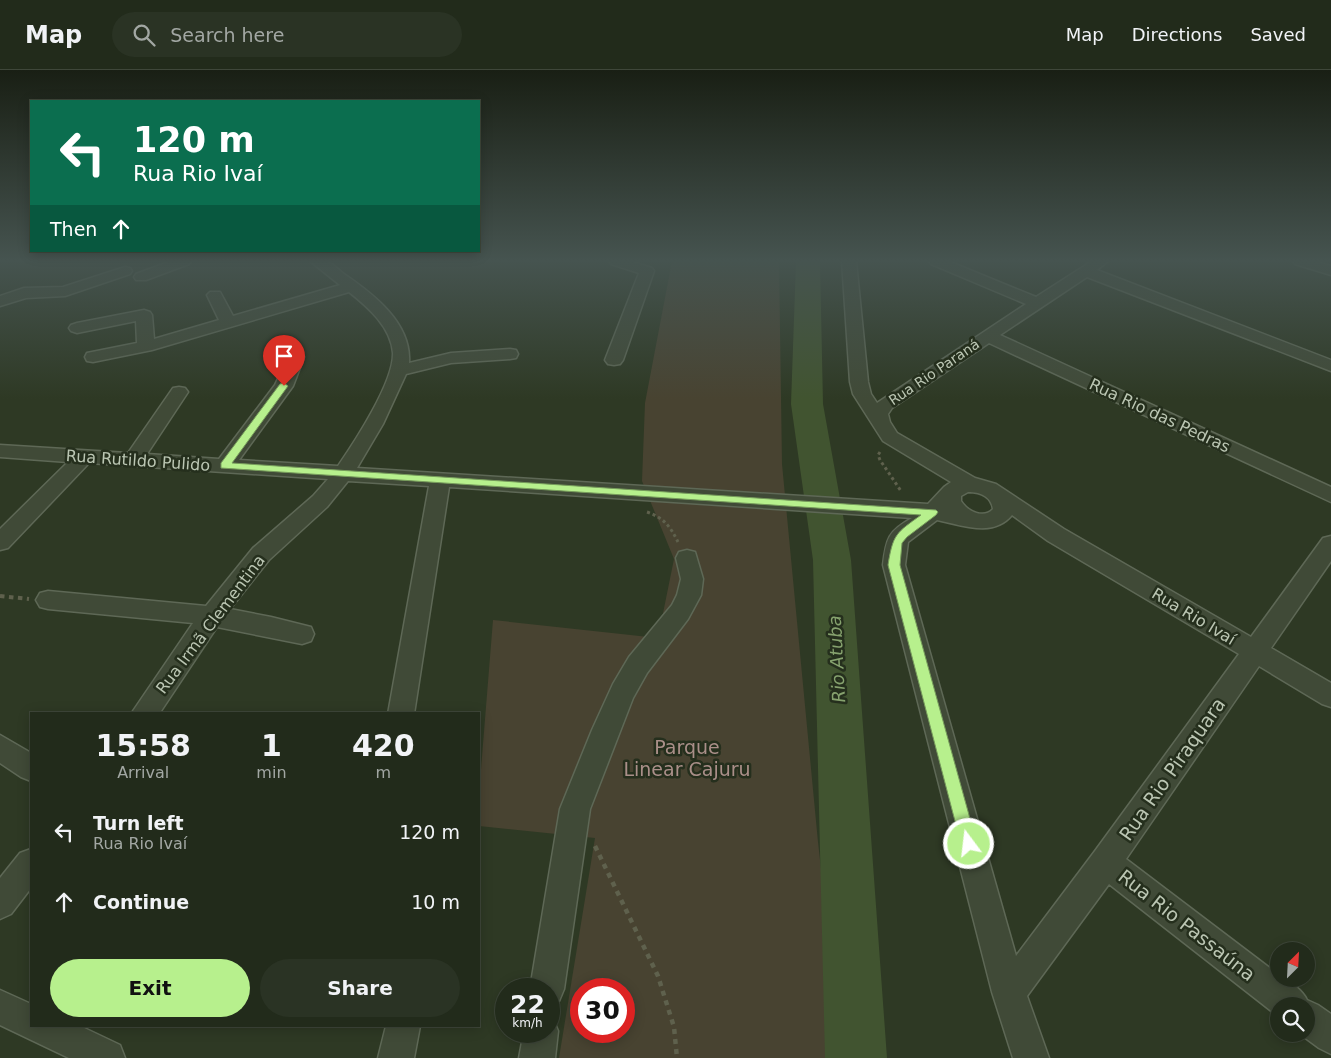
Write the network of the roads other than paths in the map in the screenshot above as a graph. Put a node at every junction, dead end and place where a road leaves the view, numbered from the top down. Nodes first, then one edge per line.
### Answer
1 (221, 307) edge
2 (280, 307) edge
3 (374, 307) edge
4 (634, 307) edge
5 (853, 307) edge
6 (1031, 307) edge
7 (1179, 307) edge
8 (228, 322) junction
9 (77, 328) dead end
10 (988, 336) junction
11 (146, 346) junction
12 (510, 354) dead end
13 (296, 357) dead end
14 (93, 358) dead end
15 (614, 360) dead end
16 (1331, 366) edge
17 (400, 370) junction
18 (179, 392) dead end
19 (886, 431) junction
20 (0, 451) edge
21 (85, 456) junction
22 (133, 460) junction
23 (224, 466) junction
24 (342, 473) junction
25 (440, 480) junction
26 (972, 485) junction
27 (951, 492) junction
28 (1331, 495) edge
29 (1000, 497) junction
30 (914, 511) junction
31 (988, 520) junction
32 (1056, 535) junction
33 (0, 542) edge
34 (1331, 544) edge
35 (687, 558) road end
36 (48, 600) road end
37 (212, 617) junction
38 (302, 634) dead end
39 (1255, 652) junction
40 (1331, 696) edge
41 (145, 712) edge
42 (401, 712) edge
43 (0, 748) edge
44 (30, 767) edge
45 (1106, 862) junction
46 (30, 865) edge
47 (0, 902) edge
48 (549, 978) edge
49 (1009, 992) junction
50 (1280, 997) edge
51 (0, 1007) edge
52 (30, 1022) edge
53 (1315, 1024) edge
54 (43, 1027) edge
55 (403, 1027) edge
56 (1331, 1036) edge
57 (539, 1043) edge
58 (108, 1058) edge
59 (396, 1058) edge
60 (537, 1058) edge
61 (1031, 1058) edge

1 - 8 street
2 - 8 street
3 - 17 street
4 - 15 street
5 - 19 street
6 - 10 street, Rua Rio Paraná
7 - 16 street
8 - 11 street
9 - 11 street
10 - 19 street, Rua Rio Paraná
10 - 28 street, Rua Rio das Pedras
11 - 14 street
12 - 17 street
13 - 23 street
17 - 24 street, Rua Irmã Clementina
18 - 22 street
19 - 26 street
20 - 21 street, Rua Rutildo Pulido
21 - 22 street, Rua Rutildo Pulido
21 - 33 street
22 - 23 street, Rua Rutildo Pulido
23 - 24 street, Rua Rutildo Pulido
24 - 25 street, Rua Rutildo Pulido
24 - 37 street, Rua Irmã Clementina
25 - 30 street, Rua Rutildo Pulido
25 - 42 street
26 - 27 street
26 - 29 street
27 - 30 street
27 - 31 street
29 - 31 street
29 - 32 street, Rua Rio Ivaí
30 - 31 street, Rua Rio Ivaí
30 - 49 street
31 - 32 street, Rua Rio Ivaí
32 - 39 street, Rua Rio Ivaí
34 - 39 street, Rua Rio Piraquara
35 - 48 street
36 - 37 street
37 - 38 street
37 - 41 street, Rua Irmã Clementina
39 - 40 street, Rua Rio Ivaí
39 - 45 street, Rua Rio Piraquara
43 - 44 street
45 - 49 street, Rua Rio Piraquara
45 - 50 street, Rua Rio Passaúna
46 - 47 street
49 - 61 street
51 - 52 street
53 - 56 street
54 - 58 street
55 - 59 street
57 - 60 street

